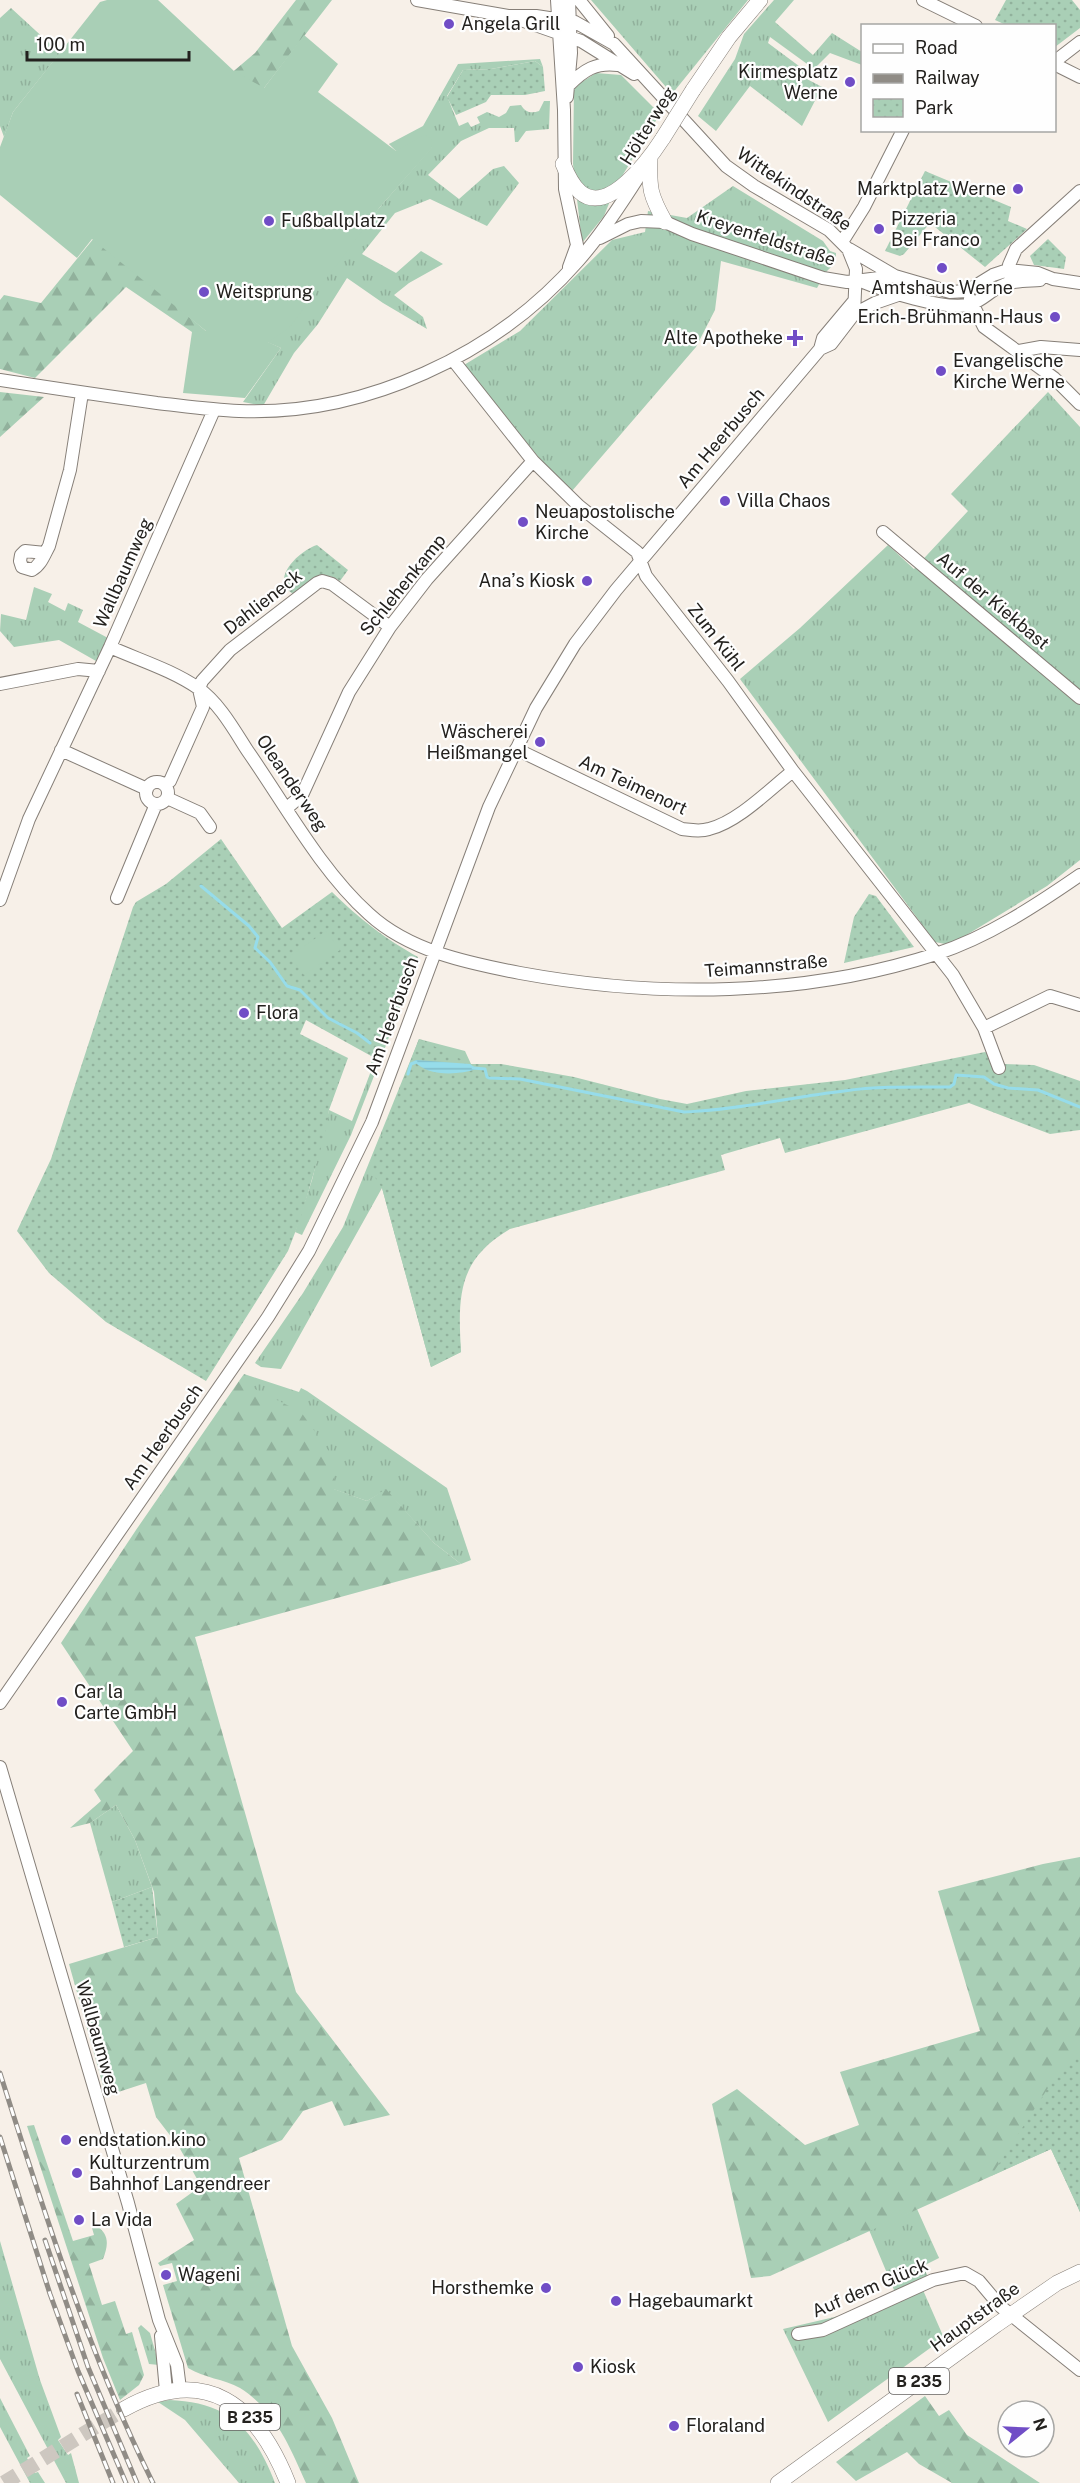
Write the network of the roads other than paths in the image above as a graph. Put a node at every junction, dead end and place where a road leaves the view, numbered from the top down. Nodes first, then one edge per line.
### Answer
1 (417, 0) edge
2 (557, 0) edge
3 (569, 0) edge
4 (579, 0) edge
5 (760, 0) edge
6 (923, 0) edge
7 (508, 16) junction
8 (558, 19) junction
9 (571, 22) junction
10 (959, 22) edge
11 (565, 35) junction
12 (1080, 42) edge
13 (614, 44) junction
14 (1056, 61) edge
15 (1056, 64) edge
16 (620, 65) junction
17 (1080, 77) edge
18 (647, 82) junction
19 (569, 85) junction
20 (564, 110) junction
21 (902, 132) edge
22 (651, 158) junction
23 (563, 164) junction
24 (1080, 191) edge
25 (665, 222) junction
26 (593, 242) junction
27 (845, 246) junction
28 (568, 271) junction
29 (895, 276) junction
30 (1010, 276) junction
31 (857, 279) junction
32 (1080, 284) edge
33 (967, 291) junction
34 (901, 294) junction
35 (854, 301) junction
36 (972, 304) junction
37 (854, 314) junction
38 (820, 349) junction
39 (1080, 350) edge
40 (1019, 351) junction
41 (453, 360) junction
42 (0, 380) edge
43 (82, 393) junction
44 (1080, 404) edge
45 (214, 410) junction
46 (533, 461) junction
47 (883, 532) dead end
48 (45, 553) dead end
49 (640, 562) junction
50 (390, 627) junction
51 (110, 647) junction
52 (99, 671) junction
53 (0, 684) edge
54 (199, 689) junction
55 (1080, 698) edge
56 (516, 749) junction
57 (62, 750) junction
58 (793, 771) junction
59 (147, 789) junction
60 (163, 796) junction
61 (287, 808) junction
62 (210, 827) dead end
63 (1080, 875) edge
64 (117, 898) dead end
65 (0, 900) edge
66 (435, 951) junction
67 (935, 954) junction
68 (1080, 1005) edge
69 (984, 1028) junction
70 (999, 1068) dead end
71 (0, 1703) edge
72 (0, 1767) edge
73 (1080, 2272) edge
74 (1011, 2315) junction
75 (798, 2334) dead end
76 (1080, 2370) edge
77 (173, 2390) junction
78 (124, 2409) tunnel mouth
79 (288, 2483) edge
80 (778, 2483) edge

1 - 7 street, Wittekindstraße
2 - 8 street
3 - 9 street
4 - 13 street
5 - 22 main road, Hölterweg, bridge
6 - 10 street
7 - 8 street, Wittekindstraße
7 - 11 street, Wittekindstraße
8 - 9 street, Wittekindstraße
8 - 11 street
9 - 11 street
9 - 13 street, Wittekindstraße
11 - 16 street, Wittekindstraße
11 - 19 street
11 - 20 street
12 - 14 street
13 - 18 street, Wittekindstraße
15 - 17 street
16 - 18 street, Wittekindstraße
16 - 19 street
18 - 27 street, Wittekindstraße
19 - 20 street
20 - 23 street
21 - 27 street
22 - 23 main road
22 - 25 main road
22 - 26 street, Hölterweg
23 - 28 street
24 - 30 street
25 - 26 street
25 - 31 street, Kreyenfeldstraße
26 - 28 street, Hölterweg
27 - 29 street, Kreyenfeldstraße
27 - 31 street, Wittekindstraße
28 - 41 street, Hölterweg
29 - 31 street, Kreyenfeldstraße
29 - 33 street, Kreyenfeldstraße
30 - 32 street, Kreyenfeldstraße
30 - 33 street, Kreyenfeldstraße
30 - 36 street, Kreyenfeldstraße
31 - 34 street, Kreyenfeldstraße
31 - 35 street
33 - 36 street
34 - 36 street, Kreyenfeldstraße
34 - 37 street
35 - 37 street
35 - 38 street, Am Heerbusch
36 - 40 street
37 - 38 street, Am Heerbusch
38 - 49 street, Am Heerbusch
39 - 40 street
40 - 44 street
41 - 45 street, Hölterweg
41 - 46 street, Zum Kühl
42 - 43 street, Hölterweg
43 - 45 street, Hölterweg
43 - 48 street
45 - 51 street, Wallbaumweg
46 - 49 street, Zum Kühl
46 - 50 street, Schlehenkamp
47 - 55 street, Auf der Kiekbast
49 - 56 street, Am Heerbusch
49 - 58 street, Zum Kühl
50 - 54 street, Dahlieneck
50 - 61 street, Schlehenkamp
51 - 52 street, Wallbaumweg
51 - 54 street, Oleanderweg
52 - 53 street
52 - 57 street, Wallbaumweg
54 - 60 street
54 - 61 street, Oleanderweg
56 - 58 street, Am Teimenort
56 - 66 street, Am Heerbusch
57 - 59 street
57 - 65 street, Wallbaumweg
58 - 67 street, Zum Kühl
59 - 60 street
59 - 60 street
60 - 62 street
60 - 64 street
61 - 66 street, Oleanderweg
63 - 67 street, Teimannstraße
66 - 67 street, Teimannstraße
66 - 71 street, Am Heerbusch
67 - 69 street, Zum Kühl
68 - 69 street
69 - 70 street, Zum Kühl
72 - 77 street, Wallbaumweg
73 - 74 main road, Hauptstraße / B 235
74 - 75 street, Auf dem Glück
74 - 76 street, Auf dem Glück
74 - 80 main road, Hauptstraße / B 235
77 - 78 main road
77 - 79 main road, B 235

